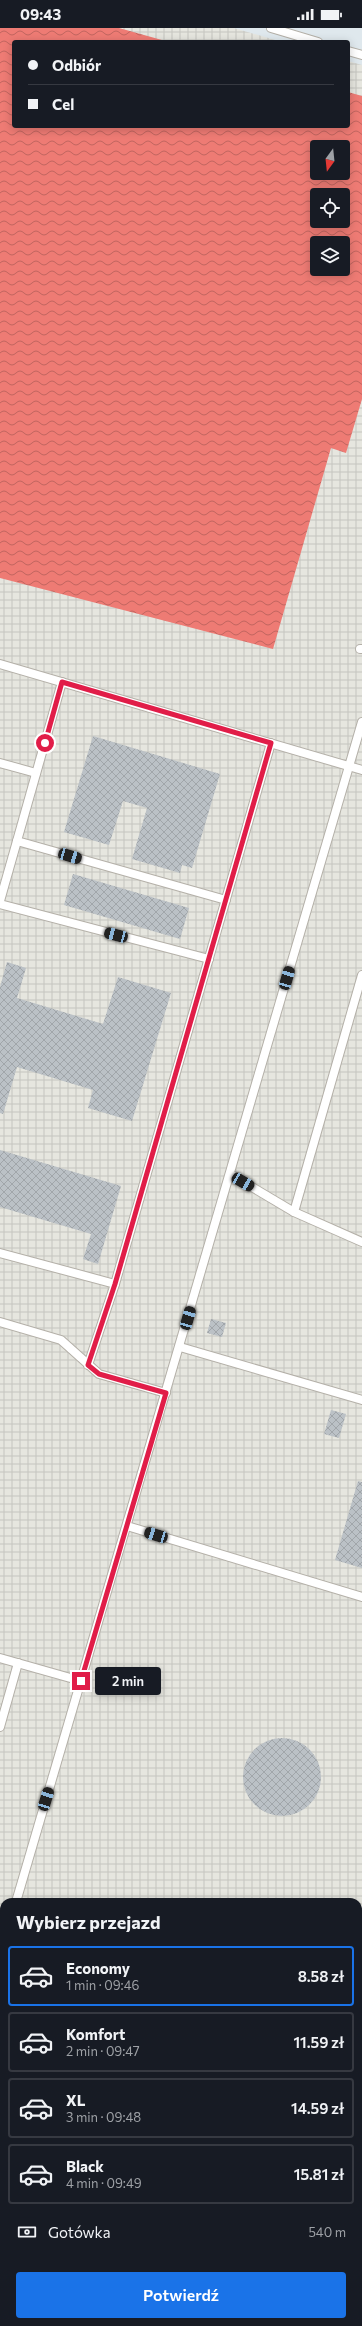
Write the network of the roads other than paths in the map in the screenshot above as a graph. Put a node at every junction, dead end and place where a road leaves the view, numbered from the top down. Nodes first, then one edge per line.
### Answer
1 (271, 28) edge
2 (311, 40) edge
3 (350, 52) edge
4 (362, 55) edge
5 (0, 664) edge
6 (62, 682) junction
7 (362, 722) edge
8 (271, 743) junction
9 (0, 763) edge
10 (349, 766) junction
11 (362, 770) edge
12 (36, 773) junction
13 (17, 841) junction
14 (226, 900) junction
15 (0, 902) edge
16 (209, 959) junction
17 (362, 975) edge
18 (230, 1174) junction
19 (294, 1212) junction
20 (362, 1242) edge
21 (0, 1253) edge
22 (115, 1284) junction
23 (0, 1322) edge
24 (180, 1347) junction
25 (88, 1365) junction
26 (166, 1393) junction
27 (362, 1400) edge
28 (127, 1526) junction
29 (362, 1597) edge
30 (0, 1658) edge
31 (18, 1663) junction
32 (81, 1681) junction
33 (0, 1727) edge
34 (17, 1898) edge

1 - 2 lane
3 - 4 lane
5 - 6 lane
6 - 8 lane
6 - 12 lane
7 - 10 lane
8 - 10 lane
8 - 14 lane
9 - 12 lane
10 - 11 lane
10 - 18 lane
12 - 13 lane
13 - 14 lane
13 - 15 lane
14 - 16 lane
15 - 16 lane
16 - 22 lane
17 - 19 lane
18 - 19 lane
18 - 24 lane
19 - 20 lane
21 - 22 lane
22 - 25 lane
23 - 25 lane
24 - 26 lane
24 - 27 lane
25 - 26 lane
26 - 28 lane
28 - 29 lane
28 - 32 lane
30 - 31 lane
31 - 32 lane
31 - 33 lane
32 - 34 lane

